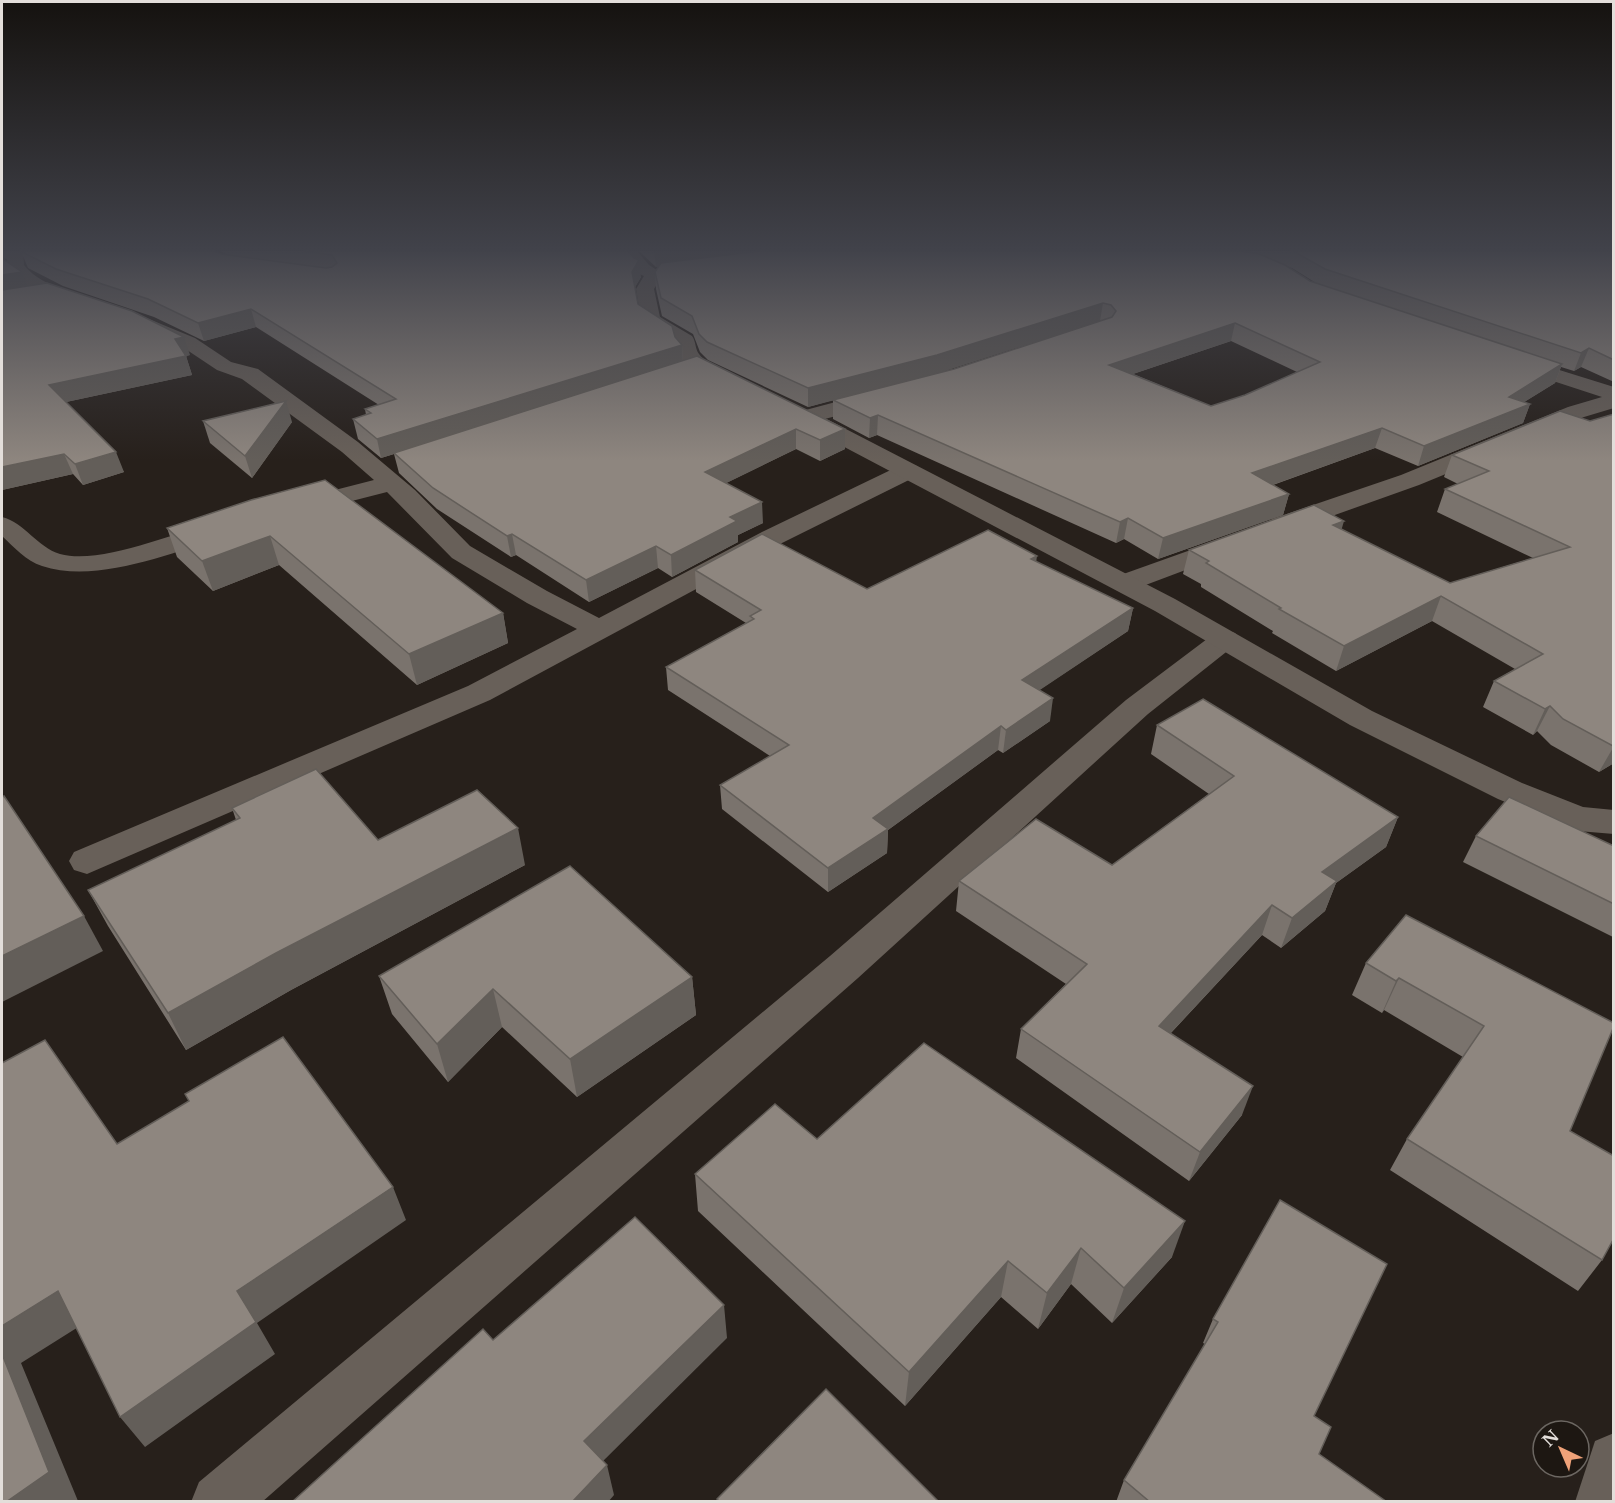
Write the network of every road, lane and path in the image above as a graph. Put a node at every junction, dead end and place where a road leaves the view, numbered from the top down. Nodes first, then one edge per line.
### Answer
1 (136, 321) edge
2 (653, 321) edge
3 (1501, 358) edge
4 (753, 391) edge
5 (901, 392) edge
6 (1614, 394) edge
7 (1614, 400) edge
8 (908, 471) junction
9 (389, 472) junction
10 (281, 511) edge
11 (237, 524) edge
12 (2, 525) edge
13 (1125, 583) junction
14 (599, 630) junction
15 (1225, 639) junction
16 (1614, 822) edge
17 (87, 861) dead end
18 (1614, 1460) edge
19 (219, 1502) edge
20 (1603, 1502) edge

1 - 9 street
2 - 4 street
3 - 6 street
5 - 8 street
7 - 13 street
8 - 13 street
8 - 14 street
9 - 10 street
9 - 14 street
11 - 12 street
13 - 15 street
14 - 17 street
15 - 16 street
15 - 19 street
18 - 20 street

